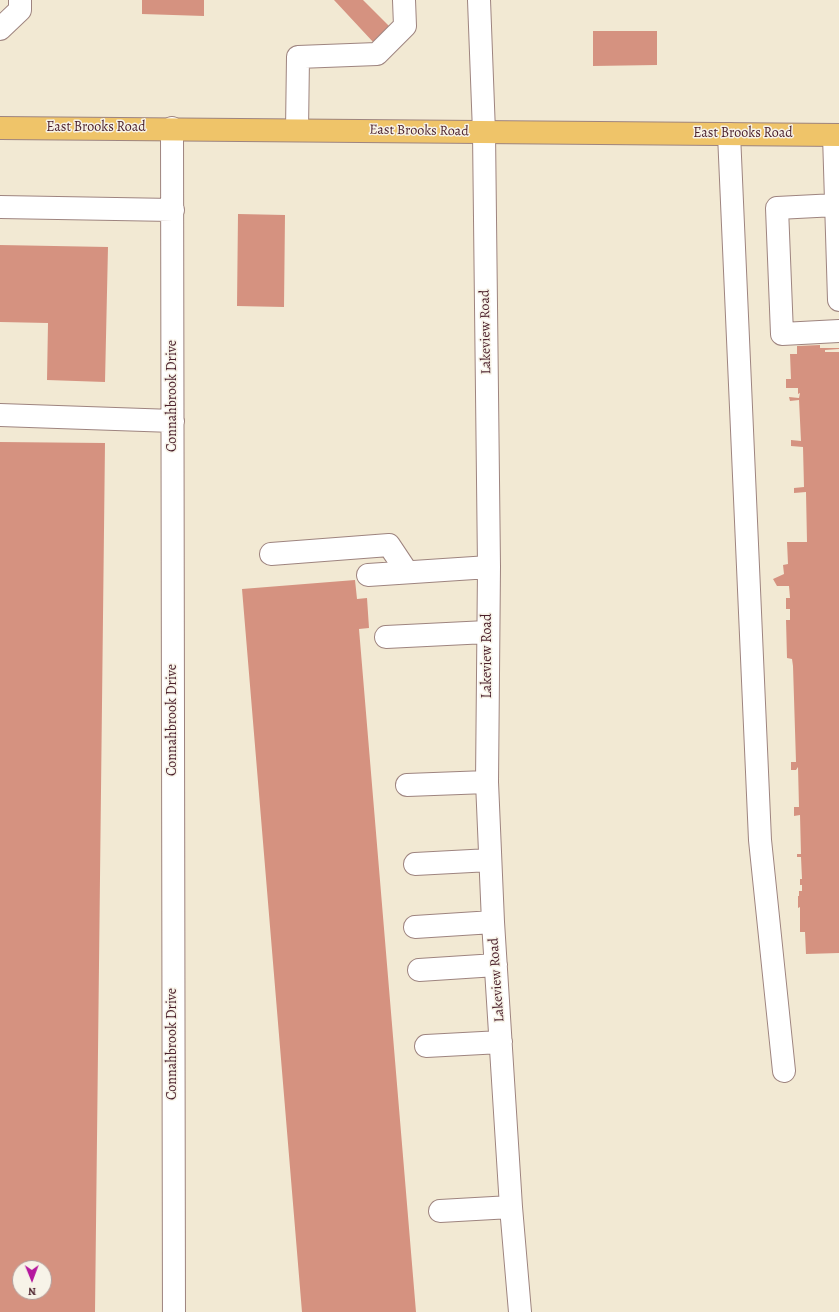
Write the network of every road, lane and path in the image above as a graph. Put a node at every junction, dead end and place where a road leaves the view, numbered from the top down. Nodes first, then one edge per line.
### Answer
1 (20, 0) edge
2 (404, 0) edge
3 (479, 0) edge
4 (0, 29) edge
5 (0, 128) edge
6 (172, 128) junction
7 (297, 130) junction
8 (484, 132) junction
9 (729, 134) junction
10 (837, 135) edge
11 (836, 206) junction
12 (0, 207) edge
13 (173, 210) junction
14 (839, 300) edge
15 (839, 331) edge
16 (0, 415) edge
17 (173, 420) junction
18 (271, 554) dead end
19 (488, 567) junction
20 (407, 572) junction
21 (368, 575) dead end
22 (487, 632) junction
23 (386, 637) dead end
24 (487, 782) junction
25 (407, 785) dead end
26 (490, 860) junction
27 (415, 864) dead end
28 (493, 922) junction
29 (415, 927) dead end
30 (496, 965) junction
31 (419, 970) dead end
32 (501, 1042) junction
33 (426, 1046) dead end
34 (784, 1071) dead end
35 (511, 1207) junction
36 (440, 1211) dead end
37 (174, 1312) edge
38 (520, 1312) edge

1 - 4 street
2 - 7 street
3 - 8 street, Lakeview Road
5 - 6 main road, East Brooks Road
6 - 7 main road, East Brooks Road
6 - 13 street, Connahbrook Drive
7 - 8 main road, East Brooks Road
8 - 9 main road, East Brooks Road
8 - 19 street, Lakeview Road
9 - 10 main road, East Brooks Road
9 - 34 street
10 - 11 street
11 - 14 street
11 - 15 street
12 - 13 street
13 - 17 street, Connahbrook Drive
16 - 17 street
17 - 37 street, Connahbrook Drive
18 - 20 street
19 - 20 street
19 - 22 street, Lakeview Road
20 - 21 street
22 - 23 street
22 - 24 street, Lakeview Road
24 - 25 street
24 - 26 street, Lakeview Road
26 - 27 street
26 - 28 street, Lakeview Road
28 - 29 street
28 - 30 street, Lakeview Road
30 - 31 street
30 - 32 street, Lakeview Road
32 - 33 street
32 - 35 street, Lakeview Road
35 - 36 street
35 - 38 street, Lakeview Road

